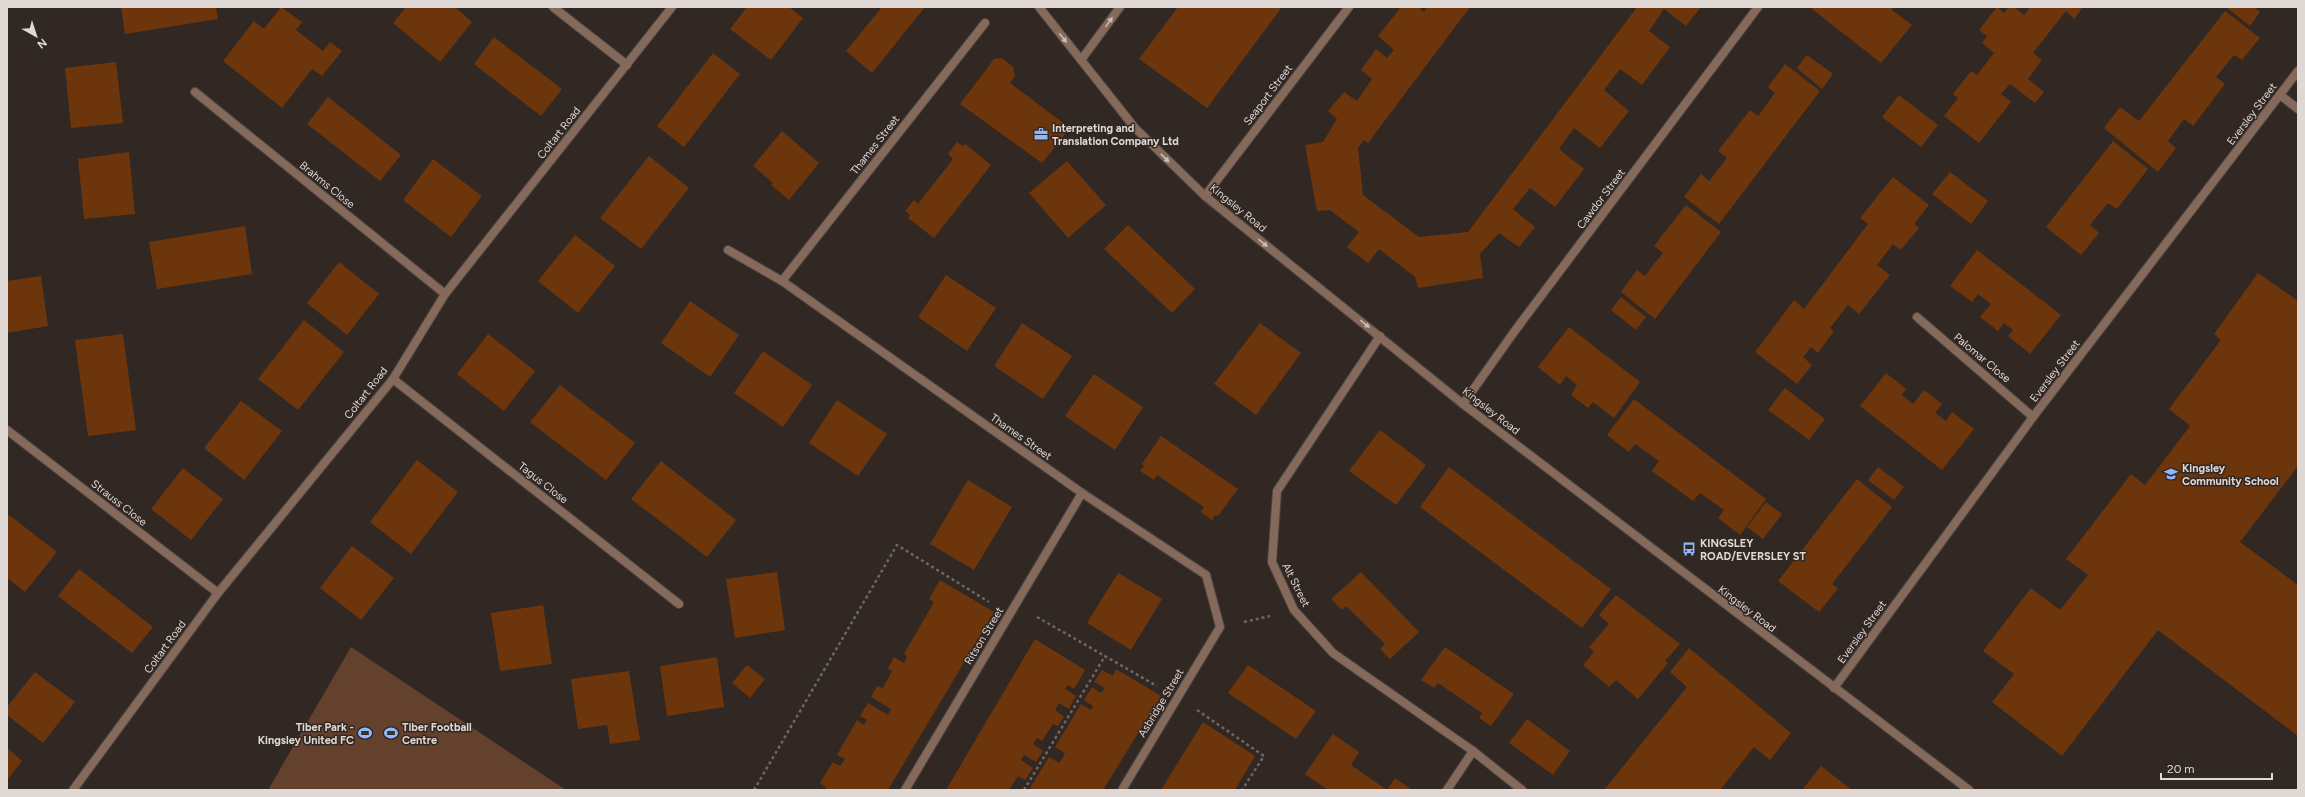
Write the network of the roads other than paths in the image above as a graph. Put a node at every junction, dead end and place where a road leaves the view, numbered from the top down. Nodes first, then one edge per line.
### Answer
1 (553, 7) edge
2 (672, 7) edge
3 (1039, 7) edge
4 (1120, 7) edge
5 (1349, 7) edge
6 (1758, 7) edge
7 (986, 23) dead end
8 (1081, 60) junction
9 (627, 65) junction
10 (2298, 71) edge
11 (195, 92) dead end
12 (2280, 95) junction
13 (2298, 110) edge
14 (1205, 196) junction
15 (728, 250) dead end
16 (782, 281) junction
17 (445, 294) junction
18 (1917, 317) dead end
19 (1380, 336) junction
20 (393, 379) junction
21 (1463, 404) junction
22 (2034, 417) junction
23 (7, 430) edge
24 (1082, 493) junction
25 (218, 593) junction
26 (679, 604) dead end
27 (1220, 628) joint
28 (1834, 688) junction
29 (1473, 751) junction
30 (73, 790) edge
31 (905, 790) edge
32 (1122, 790) edge
33 (1447, 790) edge
34 (1522, 790) edge
35 (1969, 790) edge

1 - 9 street
2 - 9 street, Coltart Road
3 -> 8 street, Kingsley Road
8 -> 4 street
5 - 14 street, Seaport Street
6 - 21 street, Cawdor Street
7 - 16 street, Thames Street
8 -> 14 street, Kingsley Road
9 - 17 street, Coltart Road
10 - 12 street, Eversley Street
11 - 17 street, Brahms Close
12 - 13 street
12 - 22 street, Eversley Street
14 -> 19 street, Kingsley Road
15 - 16 street, Thames Street
16 - 24 street, Thames Street
17 - 20 street, Coltart Road
18 - 22 street, Palomar Close
19 - 21 street, Kingsley Road
19 - 29 street, Alt Street
20 - 25 street, Coltart Road
20 - 26 street, Tagus Close
21 - 28 street, Kingsley Road
22 - 28 street, Eversley Street
23 - 25 street, Strauss Close
24 - 27 street, Thames Street
24 - 31 street, Ritson Street
25 - 30 street, Coltart Road
27 - 32 street, Asbridge Street
28 - 35 street, Kingsley Road
29 - 33 street
29 - 34 street, Alt Street

